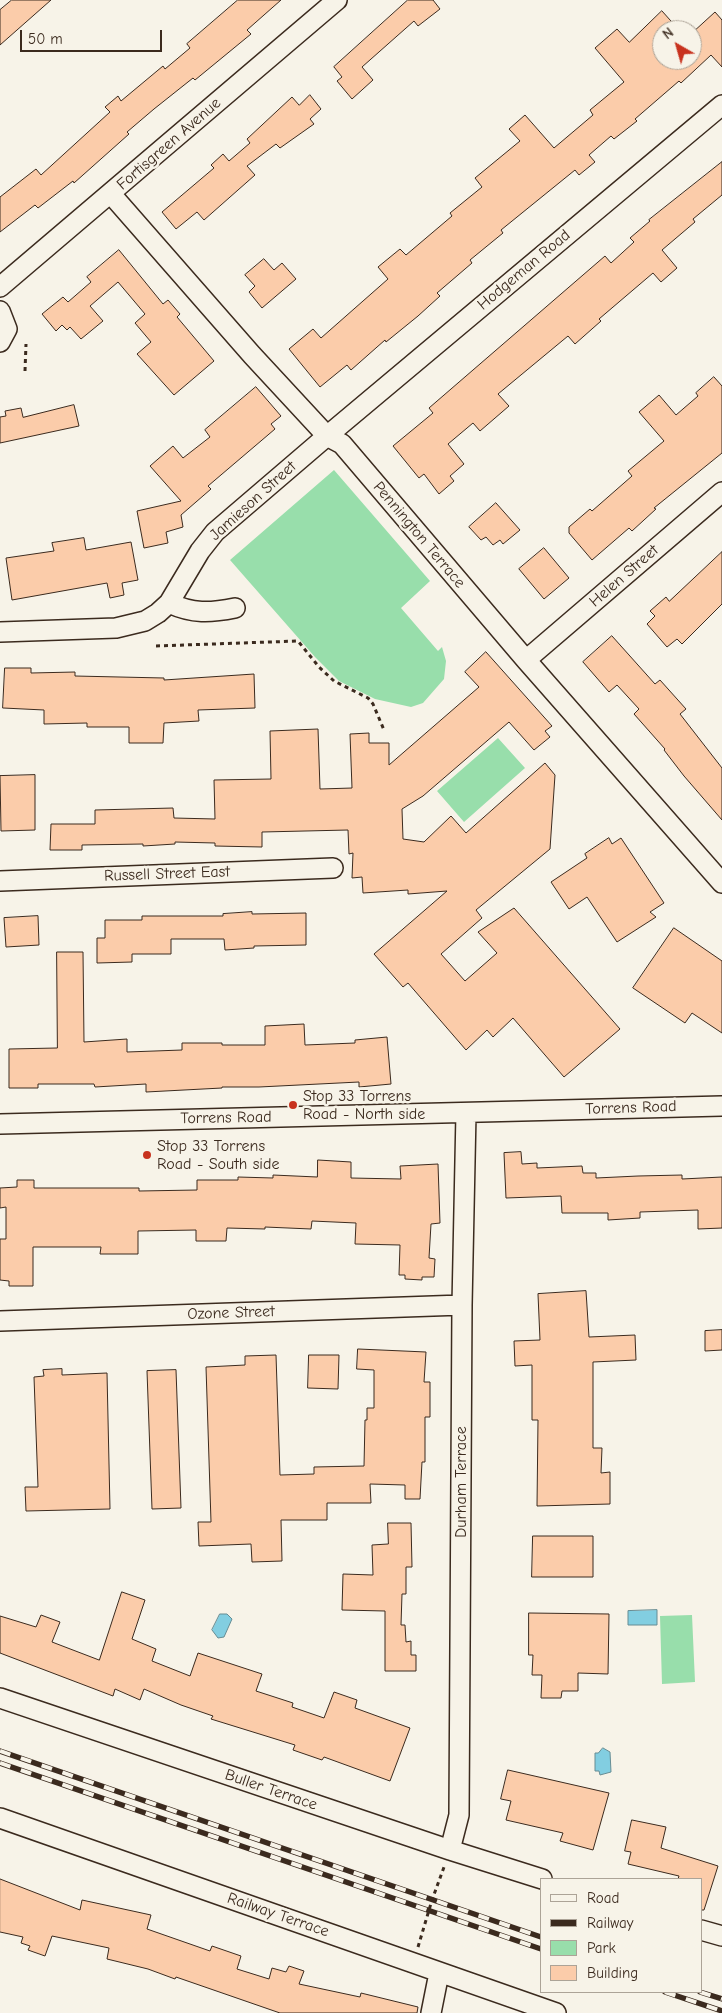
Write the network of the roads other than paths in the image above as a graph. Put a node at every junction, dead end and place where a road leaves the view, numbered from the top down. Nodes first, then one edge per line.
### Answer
1 (337, 0) edge
2 (722, 105) edge
3 (111, 194) junction
4 (0, 287) edge
5 (0, 311) edge
6 (4, 336) edge
7 (327, 436) junction
8 (722, 492) edge
9 (169, 603) junction
10 (235, 608) dead end
11 (0, 632) edge
12 (526, 660) junction
13 (333, 868) dead end
14 (0, 881) edge
15 (722, 883) edge
16 (722, 1106) edge
17 (466, 1113) junction
18 (0, 1124) edge
19 (462, 1305) junction
20 (0, 1321) edge
21 (0, 1698) edge
22 (0, 1818) edge
23 (450, 1850) junction
24 (540, 1878) edge
25 (702, 1930) edge
26 (722, 1936) edge
27 (439, 1973) junction
28 (430, 2013) edge
29 (556, 2013) edge

1 - 3 street, Fortisgreen Avenue
2 - 7 street, Hodgeman Road
3 - 4 street, Fortisgreen Avenue
3 - 7 street, Pennington Terrace
5 - 6 street
7 - 9 street, Jamieson Street
7 - 12 street, Pennington Terrace
8 - 12 street, Helen Street
9 - 10 street
9 - 11 street, Jamieson Street
12 - 15 street, Pennington Terrace
13 - 14 street, Russell Street East
16 - 17 street, Torrens Road
17 - 18 street, Torrens Road
17 - 19 street, Durham Terrace
19 - 20 street, Ozone Street
19 - 23 street, Durham Terrace
21 - 23 street, Buller Terrace
22 - 27 street, Railway Terrace
23 - 24 street, Buller Terrace
25 - 26 street
27 - 28 street
27 - 29 street, Railway Terrace

